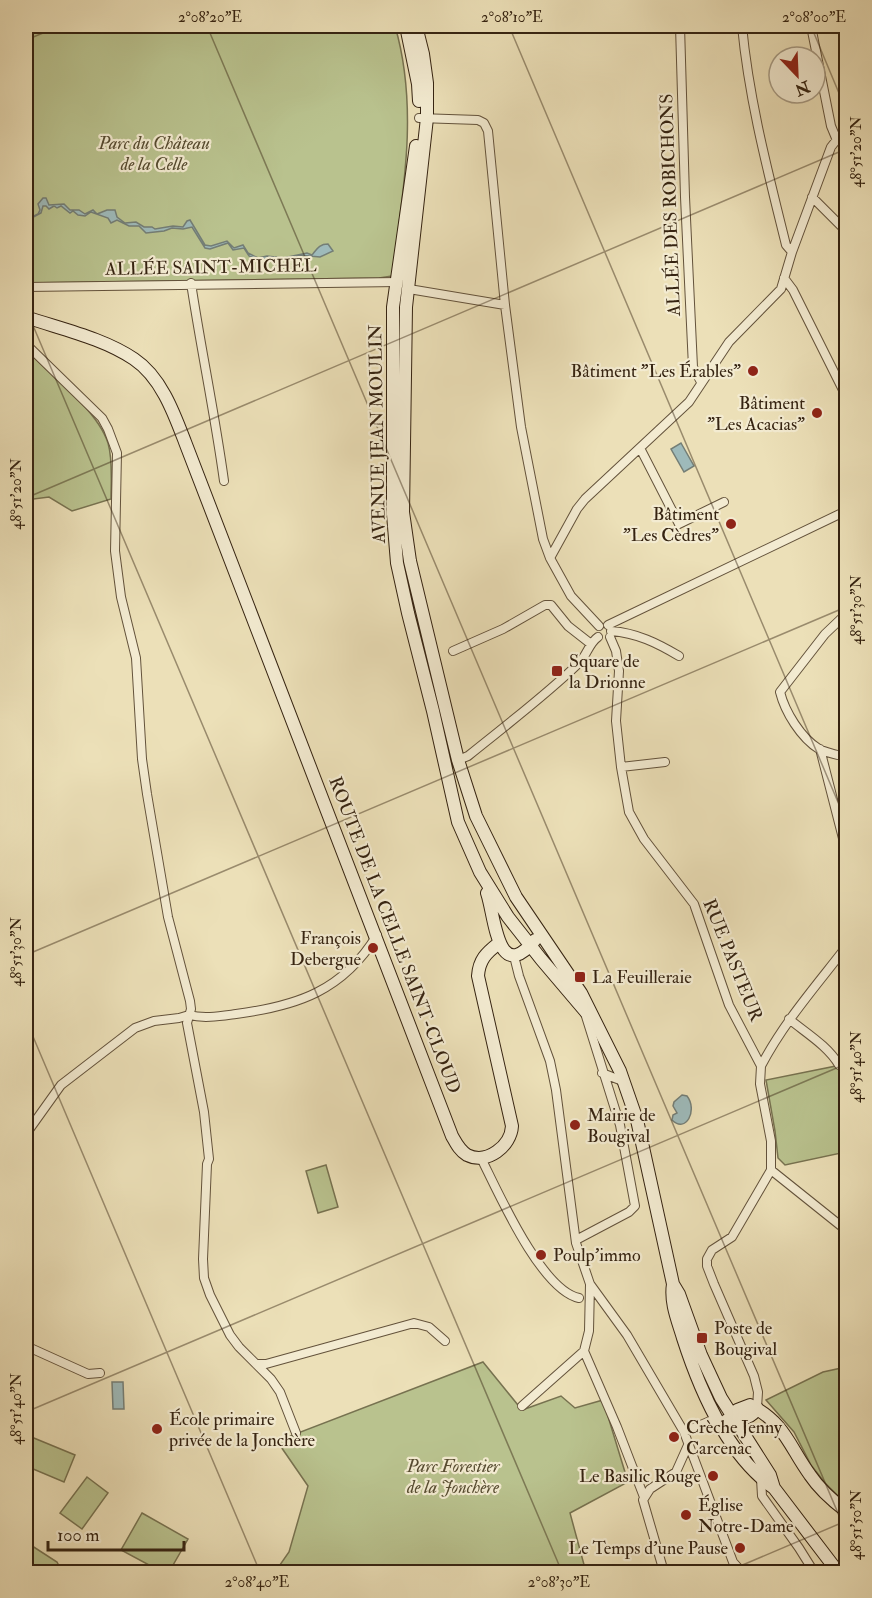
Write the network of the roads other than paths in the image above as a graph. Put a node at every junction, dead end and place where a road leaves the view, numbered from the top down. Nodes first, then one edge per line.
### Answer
1 (406, 26) edge
2 (416, 26) edge
3 (680, 26) edge
4 (742, 26) edge
5 (810, 26) edge
6 (423, 118) junction
7 (846, 128) edge
8 (836, 138) junction
9 (812, 197) junction
10 (846, 231) edge
11 (792, 252) junction
12 (784, 278) junction
13 (191, 284) junction
14 (403, 286) junction
15 (26, 287) edge
16 (506, 305) junction
17 (26, 317) edge
18 (26, 344) edge
19 (701, 382) junction
20 (846, 396) edge
21 (640, 448) junction
22 (224, 481) dead end
23 (724, 502) dead end
24 (846, 511) edge
25 (550, 558) junction
26 (846, 614) edge
27 (607, 630) junction
28 (591, 644) junction
29 (453, 651) dead end
30 (679, 656) dead end
31 (820, 749) junction
32 (846, 758) edge
33 (458, 759) junction
34 (665, 762) dead end
35 (621, 767) junction
36 (846, 850) edge
37 (480, 872) junction
38 (523, 907) junction
39 (508, 917) junction
40 (495, 926) junction
41 (540, 934) junction
42 (377, 935) junction
43 (500, 944) junction
44 (846, 947) edge
45 (523, 952) junction
46 (584, 1010) junction
47 (189, 1015) junction
48 (789, 1019) junction
49 (595, 1022) junction
50 (839, 1065) dead end
51 (761, 1066) junction
52 (602, 1073) junction
53 (625, 1082) junction
54 (26, 1133) edge
55 (480, 1158) junction
56 (774, 1172) junction
57 (846, 1230) edge
58 (576, 1240) junction
59 (590, 1284) junction
60 (673, 1284) junction
61 (579, 1298) dead end
62 (445, 1341) dead end
63 (26, 1346) edge
64 (584, 1351) junction
65 (256, 1364) junction
66 (100, 1373) dead end
67 (522, 1406) dead end
68 (757, 1408) junction
69 (733, 1419) junction
70 (717, 1420) junction
71 (684, 1432) junction
72 (296, 1433) dead end
73 (689, 1443) junction
74 (761, 1479) junction
75 (774, 1488) junction
76 (644, 1497) junction
77 (846, 1511) edge
78 (739, 1571) edge
79 (664, 1572) edge
80 (814, 1572) edge
81 (838, 1572) edge

1 - 6 main road, AVENUE JEAN MOULIN
2 - 6 main road, AVENUE JEAN MOULIN
3 - 19 street, ALLÉE DES ROBICHONS
4 - 11 street
5 - 8 street
6 - 14 main road, AVENUE JEAN MOULIN
6 - 16 street
7 - 8 street
8 - 9 street
9 - 10 street
9 - 11 street
11 - 12 street
12 - 19 street
12 - 20 street
13 - 14 street, ALLÉE SAINT-MICHEL
13 - 15 street, ALLÉE SAINT-MICHEL
13 - 22 street
14 - 16 street, ALLÉE SAINT-MICHEL
14 - 33 main road, AVENUE JEAN MOULIN
14 - 37 main road, AVENUE JEAN MOULIN
16 - 25 street
17 - 42 main road, ROUTE DE LA CELLE SAINT-CLOUD
18 - 47 street
19 - 21 street
21 - 23 street
21 - 25 street
24 - 27 street
25 - 27 street
26 - 31 street
27 - 28 street
27 - 30 street
27 - 35 street, RUE PASTEUR
28 - 29 street
28 - 33 street
31 - 32 street
31 - 36 street
33 - 38 main road, AVENUE JEAN MOULIN
34 - 35 street
35 - 51 street, RUE PASTEUR
37 - 39 main road, AVENUE JEAN MOULIN
37 - 40 main road
38 - 39 main road
38 - 41 main road, AVENUE JEAN MOULIN
39 - 40 main road
39 - 45 main road, AVENUE JEAN MOULIN
40 - 43 main road
41 - 45 main road
41 - 49 main road, AVENUE JEAN MOULIN
42 - 47 street
42 - 55 main road, ROUTE DE LA CELLE SAINT-CLOUD
43 - 45 main road
43 - 55 main road
44 - 48 street
45 - 46 main road
45 - 58 street
46 - 49 main road
46 - 52 street
47 - 54 street
47 - 65 street
48 - 50 street
48 - 51 street
49 - 53 main road, AVENUE JEAN MOULIN
51 - 56 street, RUE PASTEUR
52 - 53 street
52 - 58 street
53 - 60 main road, AVENUE JEAN MOULIN
55 - 61 street
56 - 57 street
56 - 68 street
58 - 59 street
59 - 64 street
59 - 71 street
60 - 69 main road
60 - 70 main road
62 - 65 street
63 - 66 street
64 - 67 street
64 - 76 street
65 - 72 street
68 - 69 main road
68 - 77 main road
69 - 70 main road
69 - 75 main road
70 - 71 street
70 - 74 main road
71 - 73 street
73 - 76 street
73 - 78 street
74 - 75 main road
74 - 80 street
75 - 81 main road
76 - 79 street

